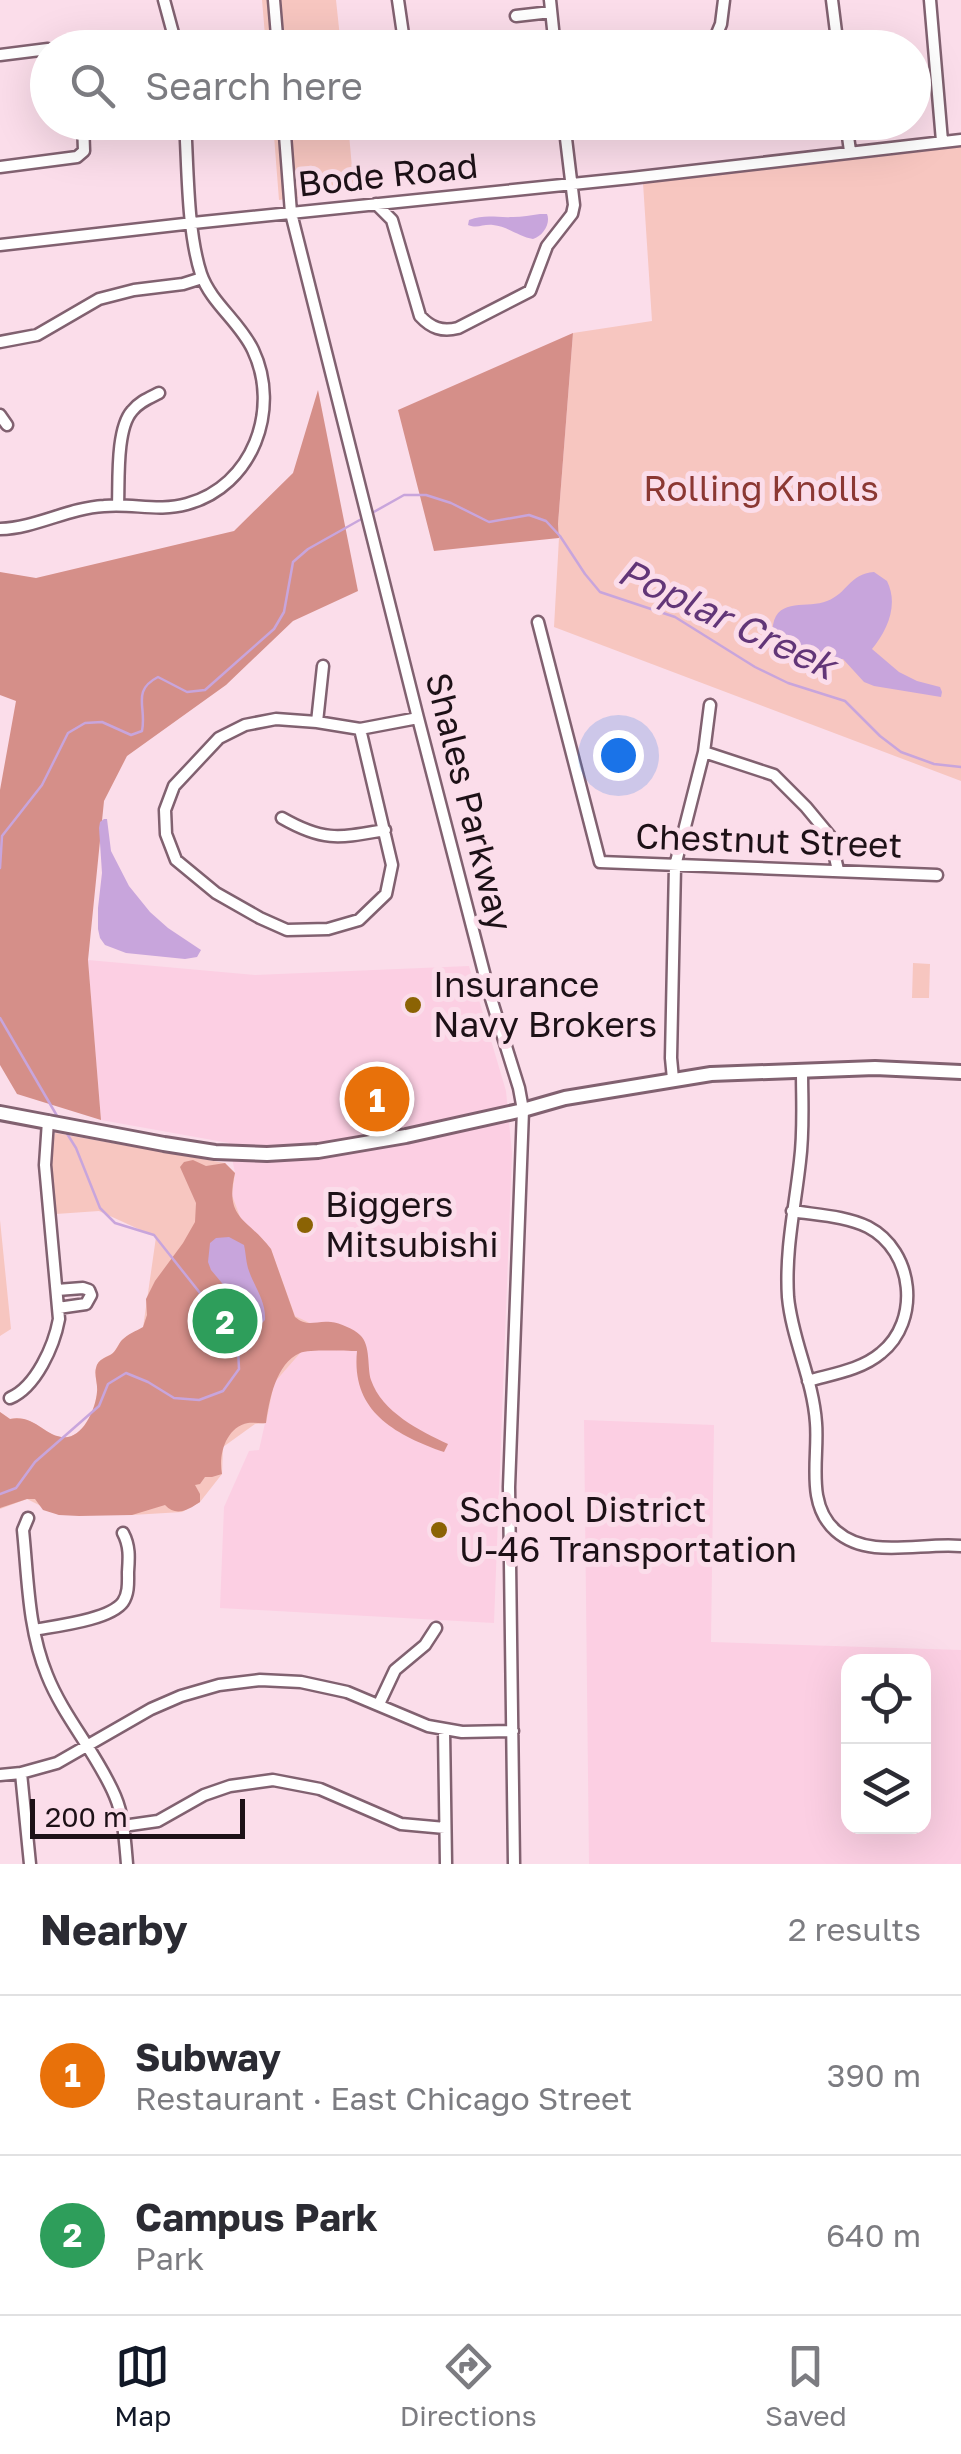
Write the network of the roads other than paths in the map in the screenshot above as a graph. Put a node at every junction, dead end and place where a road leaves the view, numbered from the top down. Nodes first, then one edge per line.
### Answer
1 (164, 0) edge
2 (274, 0) edge
3 (398, 0) edge
4 (724, 0) edge
5 (832, 0) edge
6 (930, 0) edge
7 (550, 6) edge
8 (516, 16) dead end
9 (172, 30) edge
10 (276, 30) edge
11 (402, 30) edge
12 (718, 30) edge
13 (836, 30) edge
14 (30, 51) edge
15 (0, 54) edge
16 (84, 140) edge
17 (186, 140) edge
18 (285, 140) edge
19 (566, 140) edge
20 (848, 140) edge
21 (961, 140) edge
22 (942, 142) junction
23 (850, 151) junction
24 (0, 166) edge
25 (571, 183) junction
26 (405, 201) junction
27 (376, 204) junction
28 (291, 213) junction
29 (392, 220) junction
30 (193, 223) junction
31 (0, 246) edge
32 (202, 278) junction
33 (0, 342) edge
34 (158, 393) dead end
35 (118, 506) junction
36 (0, 529) edge
37 (538, 622) dead end
38 (323, 666) dead end
39 (710, 705) dead end
40 (418, 718) junction
41 (317, 722) junction
42 (360, 729) junction
43 (704, 752) junction
44 (282, 818) dead end
45 (385, 830) junction
46 (675, 866) junction
47 (838, 870) junction
48 (936, 875) dead end
49 (802, 1070) junction
50 (961, 1072) edge
51 (673, 1079) junction
52 (523, 1110) junction
53 (0, 1113) edge
54 (48, 1121) junction
55 (792, 1210) junction
56 (57, 1290) junction
57 (58, 1308) junction
58 (808, 1381) junction
59 (10, 1398) dead end
60 (28, 1518) dead end
61 (123, 1533) dead end
62 (961, 1546) edge
63 (436, 1628) dead end
64 (34, 1630) junction
65 (379, 1704) junction
66 (444, 1730) junction
67 (512, 1731) junction
68 (87, 1746) junction
69 (21, 1773) junction
70 (0, 1775) edge
71 (123, 1826) junction
72 (445, 1828) junction
73 (30, 1864) edge
74 (127, 1864) edge
75 (446, 1864) edge
76 (514, 1864) edge

1 - 9 street
2 - 10 street
3 - 11 street
4 - 12 street
5 - 13 street
6 - 22 street
7 - 8 street
14 - 15 street
16 - 24 street
17 - 30 street
18 - 28 street, Shales Parkway
19 - 25 street
20 - 23 street
21 - 22 street, Bode Road
22 - 23 street, Bode Road
23 - 25 street, Bode Road
25 - 26 street, Bode Road
25 - 29 street
26 - 27 street, Bode Road
26 - 29 street
27 - 28 street, Bode Road
27 - 29 street
28 - 30 street, Bode Road
28 - 40 street, Shales Parkway
30 - 31 street, Bode Road
30 - 32 street
32 - 33 street
32 - 35 street
34 - 35 street
35 - 36 street
37 - 46 street, Chestnut Street
38 - 41 street
39 - 43 street
40 - 42 street
40 - 52 street, Shales Parkway
41 - 42 street
41 - 45 street
42 - 45 street
43 - 46 street
43 - 47 street
44 - 45 street
46 - 47 street, Chestnut Street
46 - 51 street
47 - 48 street, Chestnut Street
49 - 50 main road
49 - 51 main road
49 - 55 street
51 - 52 main road
52 - 54 main road
52 - 67 street, Shales Parkway
53 - 54 main road
54 - 56 street
55 - 58 street
55 - 58 street
56 - 57 street
56 - 57 street
57 - 59 street
58 - 62 street
60 - 64 street
61 - 64 street
63 - 65 street
64 - 68 street
65 - 66 street
65 - 68 street
66 - 67 street
66 - 72 street
67 - 76 street, Shales Parkway
68 - 69 street
68 - 71 street
69 - 70 street
69 - 73 street
71 - 72 street
71 - 74 street
72 - 75 street

